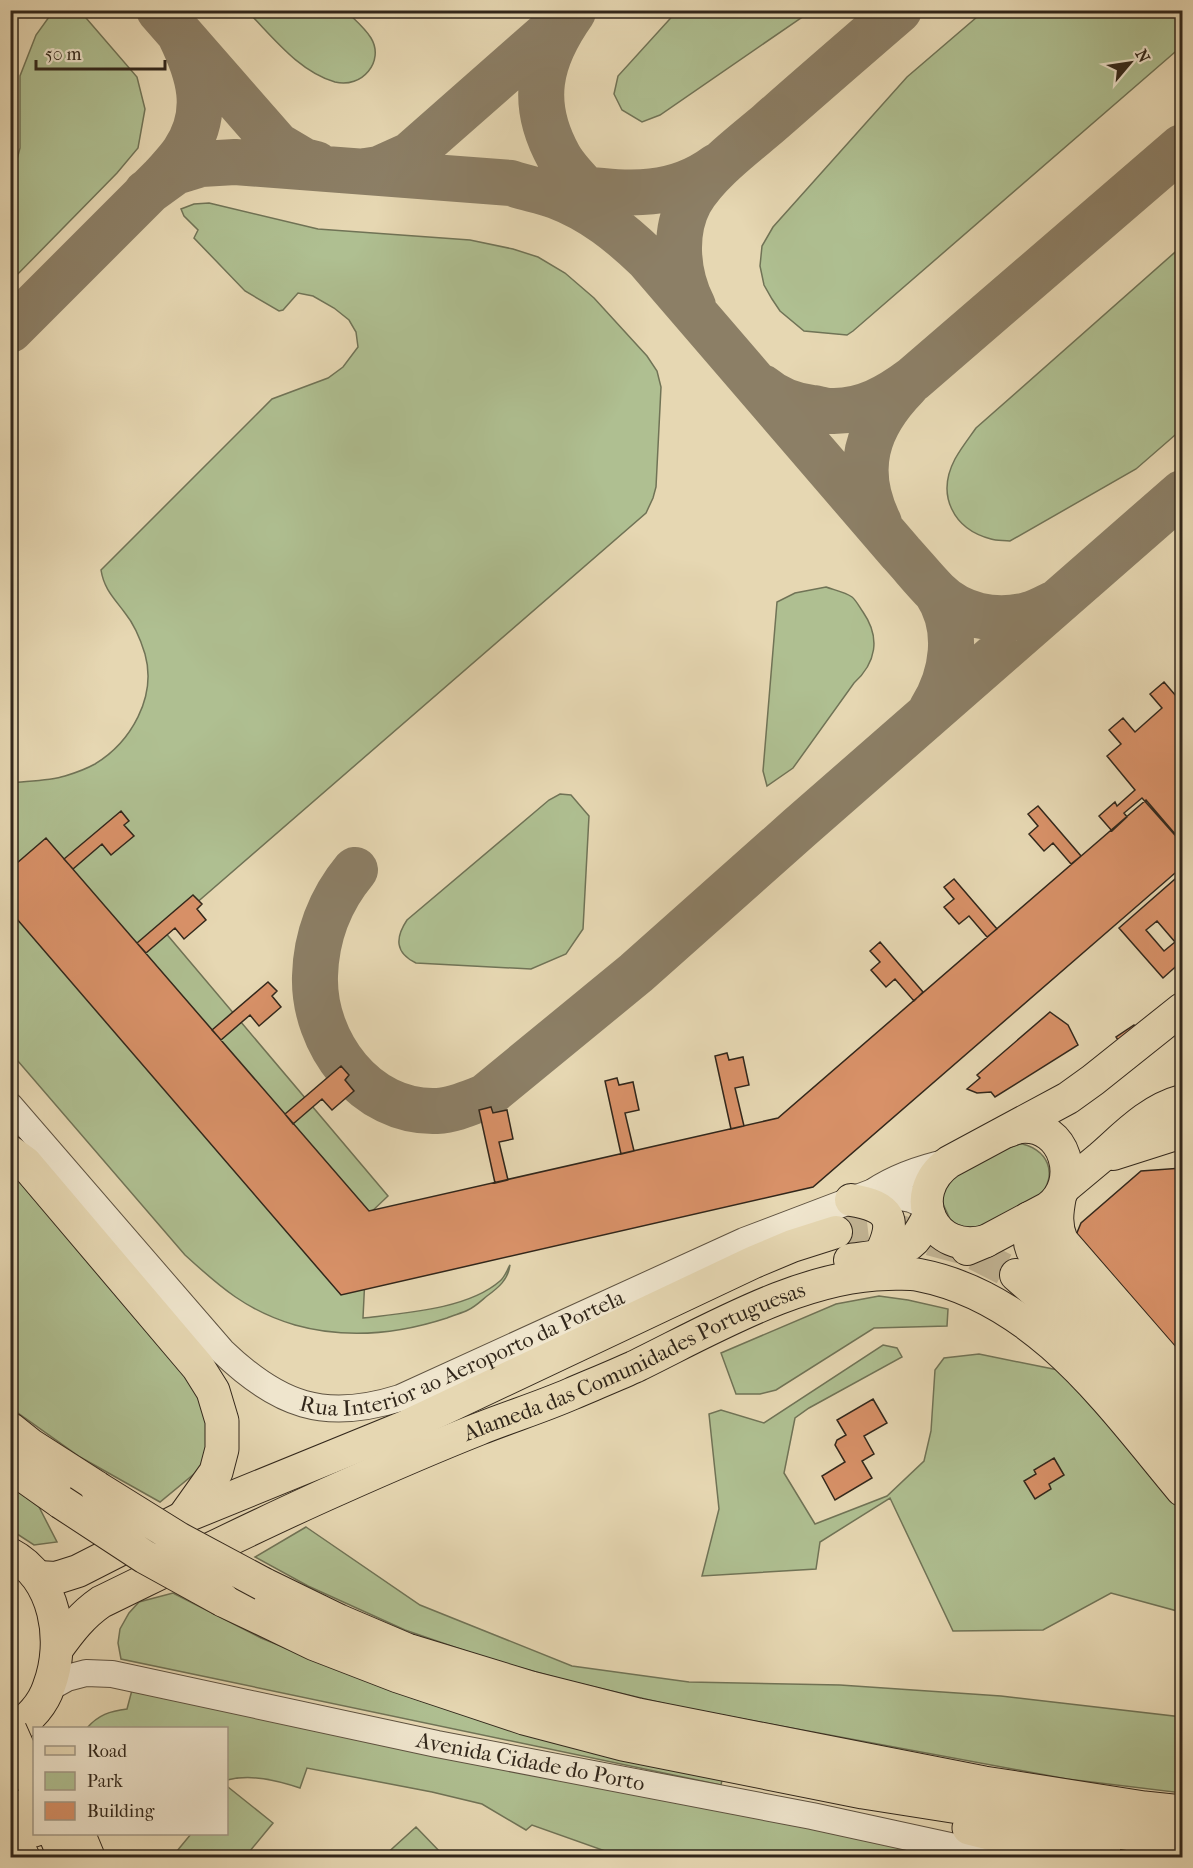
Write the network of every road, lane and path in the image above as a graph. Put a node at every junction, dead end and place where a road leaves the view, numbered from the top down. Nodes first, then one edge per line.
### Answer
1 (1182, 1010) edge
2 (1182, 1101) edge
3 (10, 1106) edge
4 (1008, 1131) junction
5 (1182, 1132) edge
6 (10, 1152) edge
7 (1100, 1158) junction
8 (949, 1162) junction
9 (1062, 1191) junction
10 (862, 1196) junction
11 (928, 1211) junction
12 (1029, 1218) junction
13 (836, 1232) tunnel mouth
14 (986, 1241) junction
15 (875, 1265) junction
16 (1016, 1275) tunnel mouth
17 (1182, 1379) edge
18 (1135, 1394) junction
19 (1182, 1411) edge
20 (1182, 1418) edge
21 (407, 1426) junction
22 (10, 1429) edge
23 (1182, 1448) edge
24 (10, 1466) edge
25 (1182, 1490) edge
26 (184, 1517) junction
27 (10, 1554) edge
28 (38, 1577) junction
29 (57, 1649) junction
30 (29, 1718) edge
31 (33, 1771) edge
32 (10, 1773) edge
33 (863, 1792) junction
34 (1182, 1812) edge
35 (33, 1827) edge
36 (10, 1830) edge
37 (36, 1835) edge
38 (56, 1835) edge
39 (80, 1835) edge
40 (1182, 1842) edge
41 (24, 1857) edge
42 (46, 1857) edge
43 (65, 1857) edge
44 (89, 1857) edge
45 (1015, 1857) edge
46 (1106, 1857) edge

1 - 4 main road, Rua Interior ao Aeroporto da Portela
2 - 7 main road
3 - 10 street, Rua Interior ao Aeroporto da Portela
4 - 8 main road, Rua Interior ao Aeroporto da Portela
4 - 9 main road, Rua Interior ao Aeroporto da Portela
5 - 7 main road
6 - 26 highway
7 - 9 main road
8 - 10 street, Rua Interior ao Aeroporto da Portela
8 - 11 main road
9 - 12 main road
9 - 17 main road, Rua Interior ao Aeroporto da Portela
10 - 11 street
10 - 15 main road
11 - 14 main road
11 - 15 main road
12 - 14 main road
12 - 19 main road
13 - 21 main road, Alameda das Comunidades Portuguesas
14 - 15 main road
15 - 21 main road
15 - 25 main road, Alameda das Comunidades Portuguesas
15 - 29 main road, Alameda das Comunidades Portuguesas
16 - 18 main road
18 - 20 main road
18 - 23 main road
21 - 26 main road, Alameda das Comunidades Portuguesas
22 - 34 highway, bridge
24 - 33 highway, bridge
26 - 28 main road, Alameda das Comunidades Portuguesas
27 - 28 main road
28 - 29 main road
29 - 30 main road
30 - 31 highway, bridge
30 - 45 street, Avenida Cidade do Porto
32 - 35 highway
33 - 40 highway
33 - 46 highway
36 - 41 main road
37 - 42 highway
38 - 43 highway
39 - 44 main road

